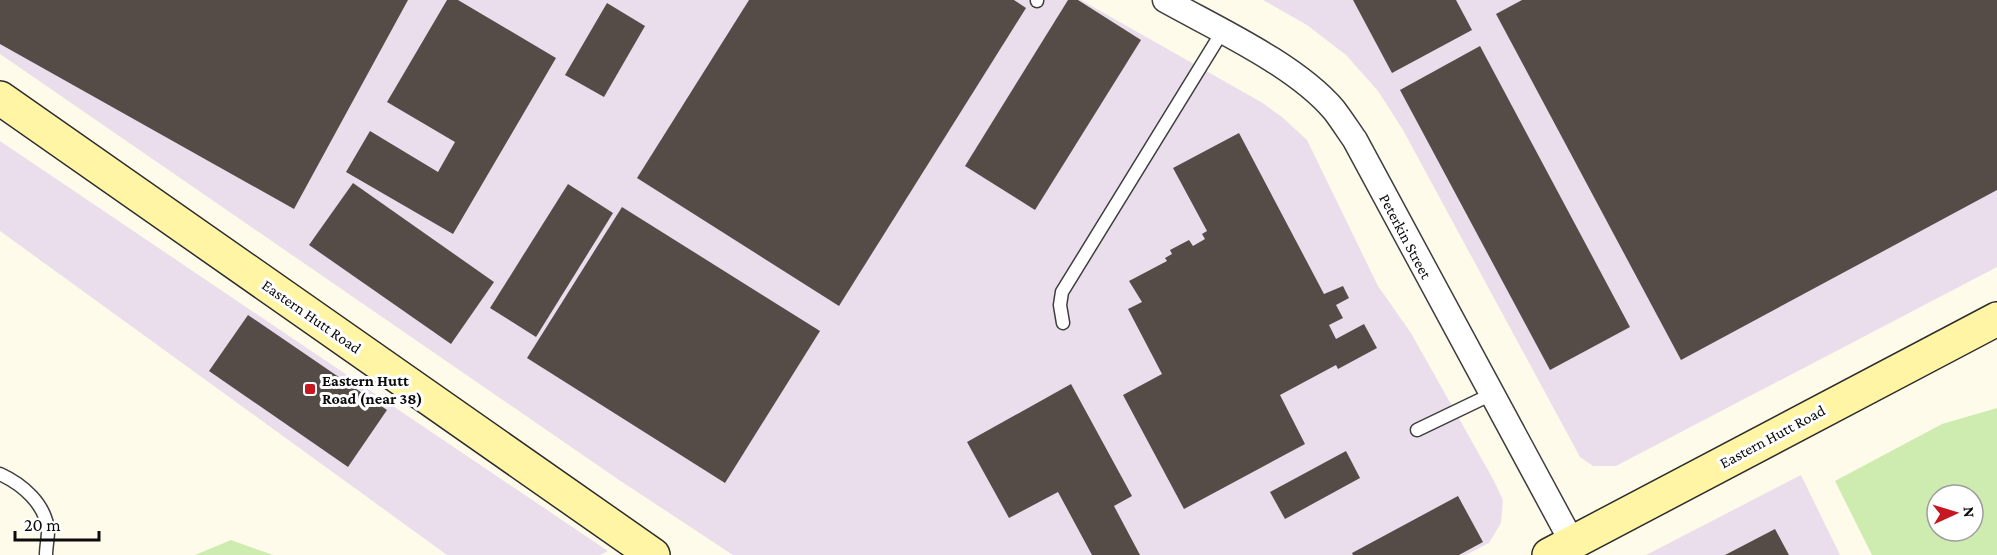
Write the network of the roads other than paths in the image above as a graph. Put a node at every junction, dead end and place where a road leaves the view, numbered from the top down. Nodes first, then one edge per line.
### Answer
1 (1165, 0) edge
2 (1222, 32) junction
3 (0, 98) edge
4 (1997, 319) edge
5 (1063, 323) dead end
6 (1492, 394) junction
7 (1417, 430) dead end
8 (0, 474) edge
9 (1560, 549) edge
10 (46, 555) edge
11 (653, 555) edge

1 - 2 street, Peterkin Street
2 - 5 lane
2 - 6 street, Peterkin Street
3 - 11 street, Eastern Hutt Road
4 - 9 street, Eastern Hutt Road
6 - 7 lane
6 - 9 street, Peterkin Street
8 - 10 lane

